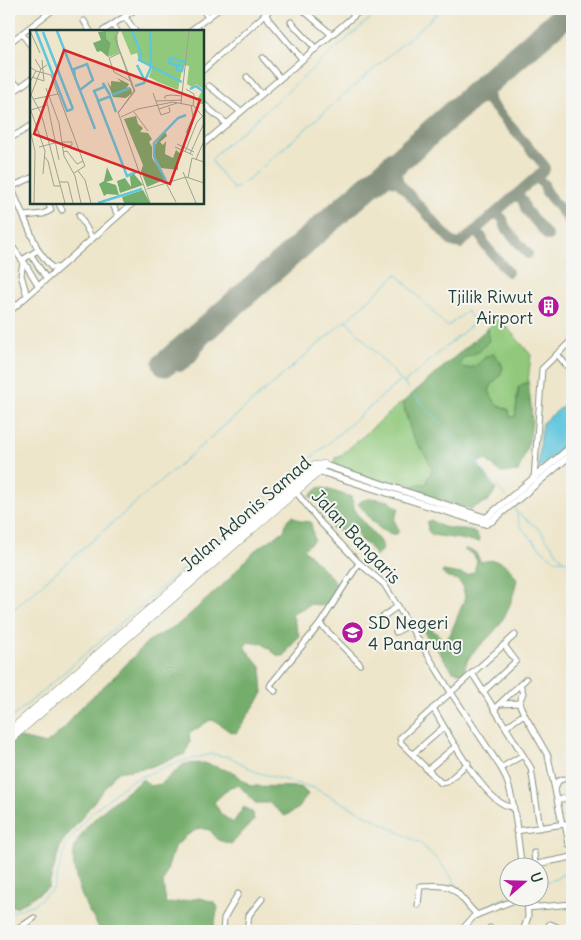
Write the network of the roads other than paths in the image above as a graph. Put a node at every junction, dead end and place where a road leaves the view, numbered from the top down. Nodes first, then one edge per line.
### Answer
1 (54, 9) edge
2 (136, 9) edge
3 (202, 9) edge
4 (219, 9) edge
5 (271, 9) edge
6 (302, 9) edge
7 (362, 9) edge
8 (264, 11) edge
9 (124, 17) junction
10 (208, 17) junction
11 (84, 20) dead end
12 (291, 22) dead end
13 (113, 25) junction
14 (89, 30) edge
15 (105, 30) edge
16 (116, 30) edge
17 (134, 30) edge
18 (191, 30) edge
19 (22, 34) junction
20 (331, 34) junction
21 (9, 43) edge
22 (30, 45) edge
23 (316, 48) junction
24 (263, 58) dead end
25 (302, 59) junction
26 (204, 69) edge
27 (247, 77) dead end
28 (280, 78) junction
29 (30, 80) edge
30 (12, 81) dead end
31 (209, 86) dead end
32 (20, 87) junction
33 (9, 94) edge
34 (261, 94) junction
35 (204, 105) edge
36 (241, 112) junction
37 (226, 124) junction
38 (30, 127) edge
39 (9, 139) edge
40 (204, 143) edge
41 (30, 178) edge
42 (10, 188) edge
43 (49, 204) edge
44 (59, 204) edge
45 (113, 204) edge
46 (132, 204) edge
47 (62, 210) dead end
48 (79, 215) dead end
49 (24, 216) junction
50 (118, 216) junction
51 (92, 238) junction
52 (9, 242) edge
53 (38, 250) junction
54 (31, 255) junction
55 (23, 260) junction
56 (59, 268) junction
57 (46, 278) junction
58 (38, 285) junction
59 (27, 296) junction
60 (9, 304) edge
61 (11, 310) edge
62 (572, 340) edge
63 (557, 354) junction
64 (572, 372) edge
65 (572, 446) edge
66 (572, 454) edge
67 (322, 468) junction
68 (536, 480) junction
69 (296, 492) junction
70 (235, 540) junction
71 (359, 564) junction
72 (398, 606) junction
73 (320, 624) junction
74 (373, 624) dead end
75 (409, 625) junction
76 (396, 632) dead end
77 (515, 635) dead end
78 (504, 645) junction
79 (360, 664) dead end
80 (472, 674) junction
81 (526, 679) dead end
82 (520, 685) junction
83 (275, 691) dead end
84 (450, 691) junction
85 (483, 692) junction
86 (519, 703) junction
87 (500, 704) junction
88 (432, 708) junction
89 (494, 709) junction
90 (524, 714) junction
91 (444, 727) junction
92 (506, 727) junction
93 (9, 732) edge
94 (9, 740) edge
95 (456, 746) junction
96 (413, 754) junction
97 (523, 755) junction
98 (468, 764) junction
99 (501, 768) junction
100 (427, 770) junction
101 (563, 779) dead end
102 (556, 788) junction
103 (572, 796) edge
104 (558, 800) junction
105 (512, 807) junction
106 (572, 823) edge
107 (563, 824) junction
108 (540, 828) junction
109 (516, 831) junction
110 (568, 844) dead end
111 (534, 853) dead end
112 (572, 857) edge
113 (520, 858) edge
114 (534, 858) edge
115 (548, 862) edge
116 (238, 894) dead end
117 (262, 899) dead end
118 (425, 901) dead end
119 (572, 904) edge
120 (548, 906) edge
121 (498, 907) edge
122 (528, 908) edge
123 (477, 915) junction
124 (34, 918) dead end
125 (562, 929) dead end
126 (345, 930) dead end
127 (15, 931) edge
128 (223, 931) edge
129 (246, 931) edge
130 (408, 931) edge
131 (461, 931) edge
132 (523, 931) edge
133 (545, 931) edge

1 - 19 street
2 - 9 street
3 - 10 street
4 - 10 street
5 - 8 street
6 - 20 street
7 - 20 street
8 - 25 street
8 - 26 street
9 - 13 street
9 - 17 street
10 - 18 street
11 - 14 street
12 - 23 street
13 - 15 street
13 - 16 street
19 - 21 street
19 - 22 street
20 - 23 street
23 - 25 street
24 - 28 street
25 - 28 street
27 - 34 street
28 - 34 street
29 - 32 street
30 - 32 street
31 - 36 street
32 - 33 street
34 - 36 street
35 - 37 street
36 - 37 street
37 - 40 street
38 - 39 street
41 - 42 street
42 - 49 street
43 - 49 street
44 - 47 street
45 - 50 street
46 - 50 street
48 - 51 street
49 - 53 street
50 - 51 street
51 - 56 street
52 - 55 street
53 - 54 street
53 - 56 street
54 - 55 street
54 - 57 street
55 - 58 street
55 - 59 street
56 - 57 street
57 - 58 street
58 - 59 street
59 - 61 street
60 - 61 street
62 - 63 street
63 - 64 street
63 - 68 street
65 - 68 main road
66 - 68 main road
67 - 68 main road
67 - 69 highway, Jalan Adonis Samad
67 - 70 highway, Jalan Adonis Samad
69 - 70 highway, Jalan Adonis Samad
69 - 71 street, Jalan Bangaris
70 - 93 highway, Jalan Adonis Samad
70 - 94 highway, Jalan Adonis Samad
71 - 72 street, Jalan Bangaris
71 - 73 street
72 - 74 street
72 - 75 street, Jalan Bangaris
73 - 79 street
73 - 83 street
75 - 76 street
75 - 84 street, Jalan Bangaris
77 - 78 street
78 - 80 street
78 - 85 street
80 - 84 street
80 - 85 street
81 - 82 street
82 - 86 street
82 - 87 street
84 - 88 street
84 - 99 street, Jalan Bangaris
85 - 89 street
86 - 87 street
86 - 90 street
87 - 89 street
88 - 91 street
88 - 96 street
89 - 92 street
90 - 92 street
90 - 102 street
91 - 95 street
91 - 96 street
92 - 97 street
95 - 98 street
95 - 100 street
96 - 100 street
97 - 99 street
97 - 108 street
98 - 100 street
98 - 105 street
99 - 105 street, Jalan Bangaris
101 - 102 street
102 - 104 street
103 - 104 street
104 - 107 street
105 - 109 street, Jalan Bangaris
106 - 107 street
107 - 108 street
107 - 110 street
108 - 109 street
109 - 113 street, Jalan Bangaris
111 - 114 street
112 - 115 street
116 - 128 street
117 - 129 street
118 - 123 street
119 - 120 street
121 - 123 street
122 - 132 street
123 - 131 street
124 - 127 street
125 - 133 street
126 - 130 street

